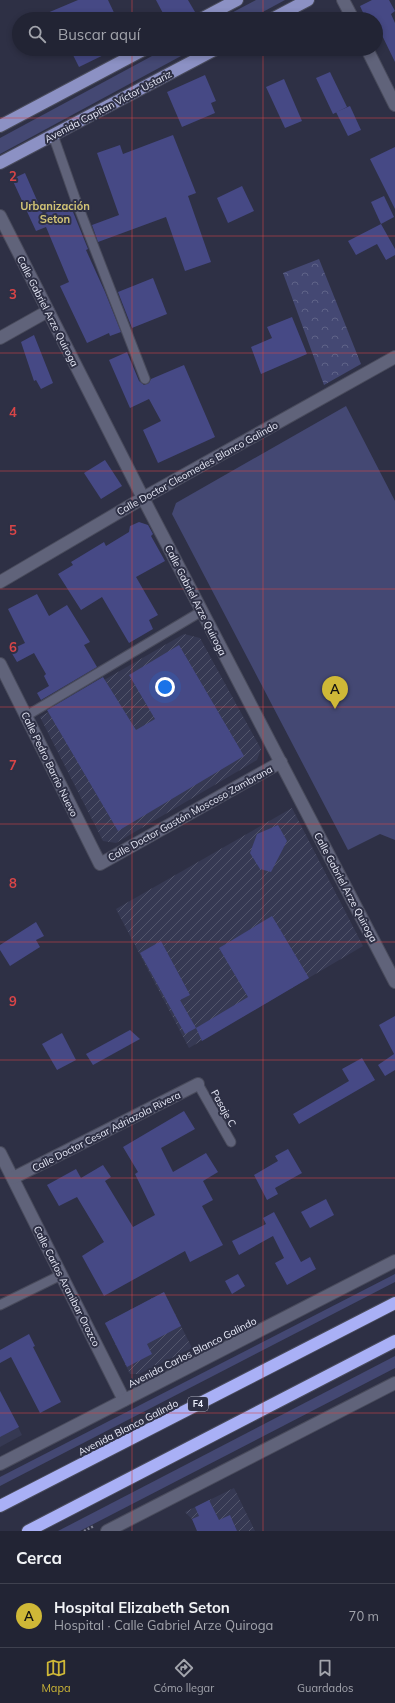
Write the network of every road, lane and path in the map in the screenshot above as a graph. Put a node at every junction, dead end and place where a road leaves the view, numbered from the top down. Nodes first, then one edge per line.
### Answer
1 (237, 0) edge
2 (308, 0) edge
3 (343, 0) edge
4 (215, 12) edge
5 (285, 12) edge
6 (349, 12) edge
7 (132, 56) edge
8 (203, 56) edge
9 (370, 56) edge
10 (395, 105) edge
11 (0, 126) edge
12 (53, 135) junction
13 (0, 163) edge
14 (0, 216) edge
15 (48, 311) junction
16 (0, 338) edge
17 (395, 357) edge
18 (145, 378) dead end
19 (143, 498) junction
20 (0, 582) edge
21 (202, 611) junction
22 (0, 664) edge
23 (26, 716) junction
24 (281, 762) junction
25 (100, 864) joint
26 (395, 982) edge
27 (198, 1084) joint
28 (231, 1142) dead end
29 (0, 1153) edge
30 (8, 1176) edge
31 (395, 1261) edge
32 (61, 1275) junction
33 (395, 1303) edge
34 (0, 1305) edge
35 (395, 1341) edge
36 (395, 1382) edge
37 (124, 1400) junction
38 (0, 1464) edge
39 (0, 1506) edge
40 (28, 1531) edge
41 (107, 1531) edge

1 - 4 main road
2 - 5 main road
3 - 6 street
7 - 11 main road
8 - 12 main road, Avenida Capitan Víctor Ustariz
9 - 10 street
12 - 13 main road, Avenida Capitan Víctor Ustariz
12 - 18 lane
14 - 15 street, Calle Gabriel Arze Quiroga
15 - 16 street
15 - 19 street, Calle Gabriel Arze Quiroga
17 - 19 street, Calle Doctor Cleomedes Blanco Galindo
19 - 20 street, Calle Doctor Cleomedes Blanco Galindo
19 - 21 street, Calle Gabriel Arze Quiroga
21 - 23 lane
21 - 24 street, Calle Gabriel Arze Quiroga
22 - 23 street, Calle Pedro Barrio Nuevo
23 - 25 street, Calle Pedro Barrio Nuevo
24 - 25 street, Calle Doctor Gastón Moscoso Zambrana
24 - 26 street, Calle Gabriel Arze Quiroga
27 - 28 lane, Pasaje C
27 - 30 street, Calle Doctor Cesar Adriazola Rivera
29 - 30 street, Calle Carlos Aranibar Orozco
30 - 32 street, Calle Carlos Aranibar Orozco
31 - 37 street, Avenida Carlos Blanco Galindo
32 - 34 lane
32 - 37 street, Calle Carlos Aranibar Orozco
33 - 39 highway, Avenida Blanco Galindo / F4
35 - 40 highway
36 - 41 street
37 - 38 street, Avenida Carlos Blanco Galindo

